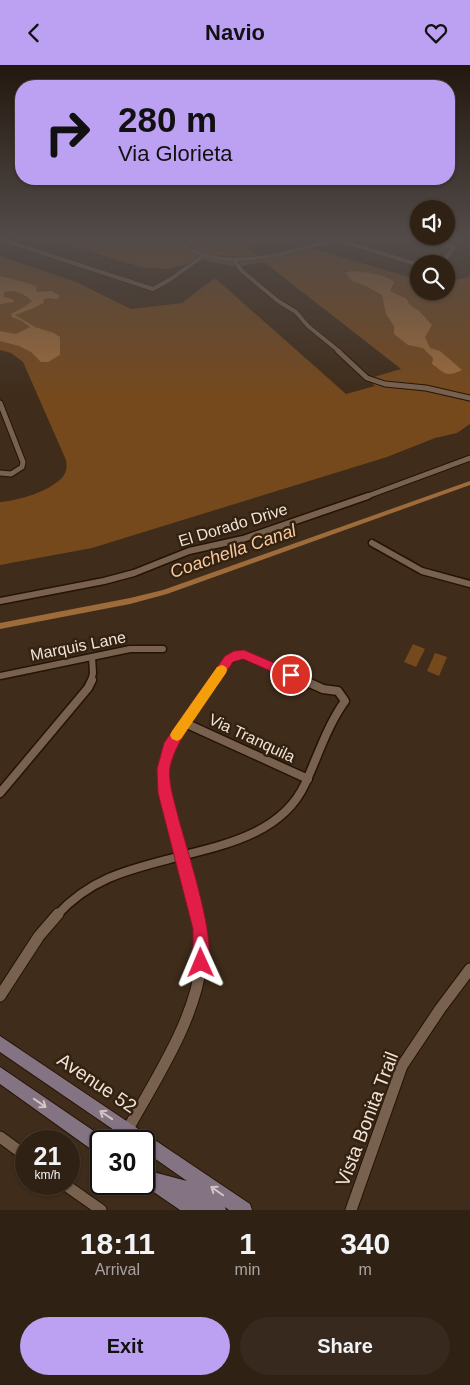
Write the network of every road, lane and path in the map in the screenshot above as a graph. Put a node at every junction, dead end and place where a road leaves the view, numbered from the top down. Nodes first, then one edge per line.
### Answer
1 (265, 290) edge
2 (470, 398) edge
3 (0, 403) edge
4 (470, 458) edge
5 (0, 473) edge
6 (372, 543) dead end
7 (470, 584) edge
8 (0, 601) edge
9 (163, 649) dead end
10 (92, 657) junction
11 (0, 676) edge
12 (185, 723) junction
13 (308, 779) junction
14 (0, 793) edge
15 (181, 855) junction
16 (470, 969) edge
17 (0, 996) edge
18 (0, 1043) edge
19 (0, 1075) edge
20 (128, 1129) junction
21 (0, 1137) edge
22 (90, 1138) edge
23 (15, 1148) edge
24 (155, 1179) edge
25 (155, 1183) edge
26 (80, 1195) edge
27 (101, 1210) edge
28 (194, 1210) edge
29 (218, 1210) edge
30 (244, 1210) edge
31 (352, 1210) edge

1 - 2 street
3 - 5 street
4 - 8 street, El Dorado Drive
6 - 7 street
9 - 10 street, Marquis Lane
10 - 11 street, Marquis Lane
10 - 14 street
12 - 13 street, Via Tranquila
12 - 13 street
12 - 15 street
13 - 15 street
15 - 17 street
15 - 20 street
16 - 31 street, Vista Bonita Trail
20 -> 18 main road, Avenue 52
19 -> 22 main road
30 -> 20 main road, Avenue 52
21 - 23 street
24 - 29 main road
25 - 28 main road
26 - 27 street

